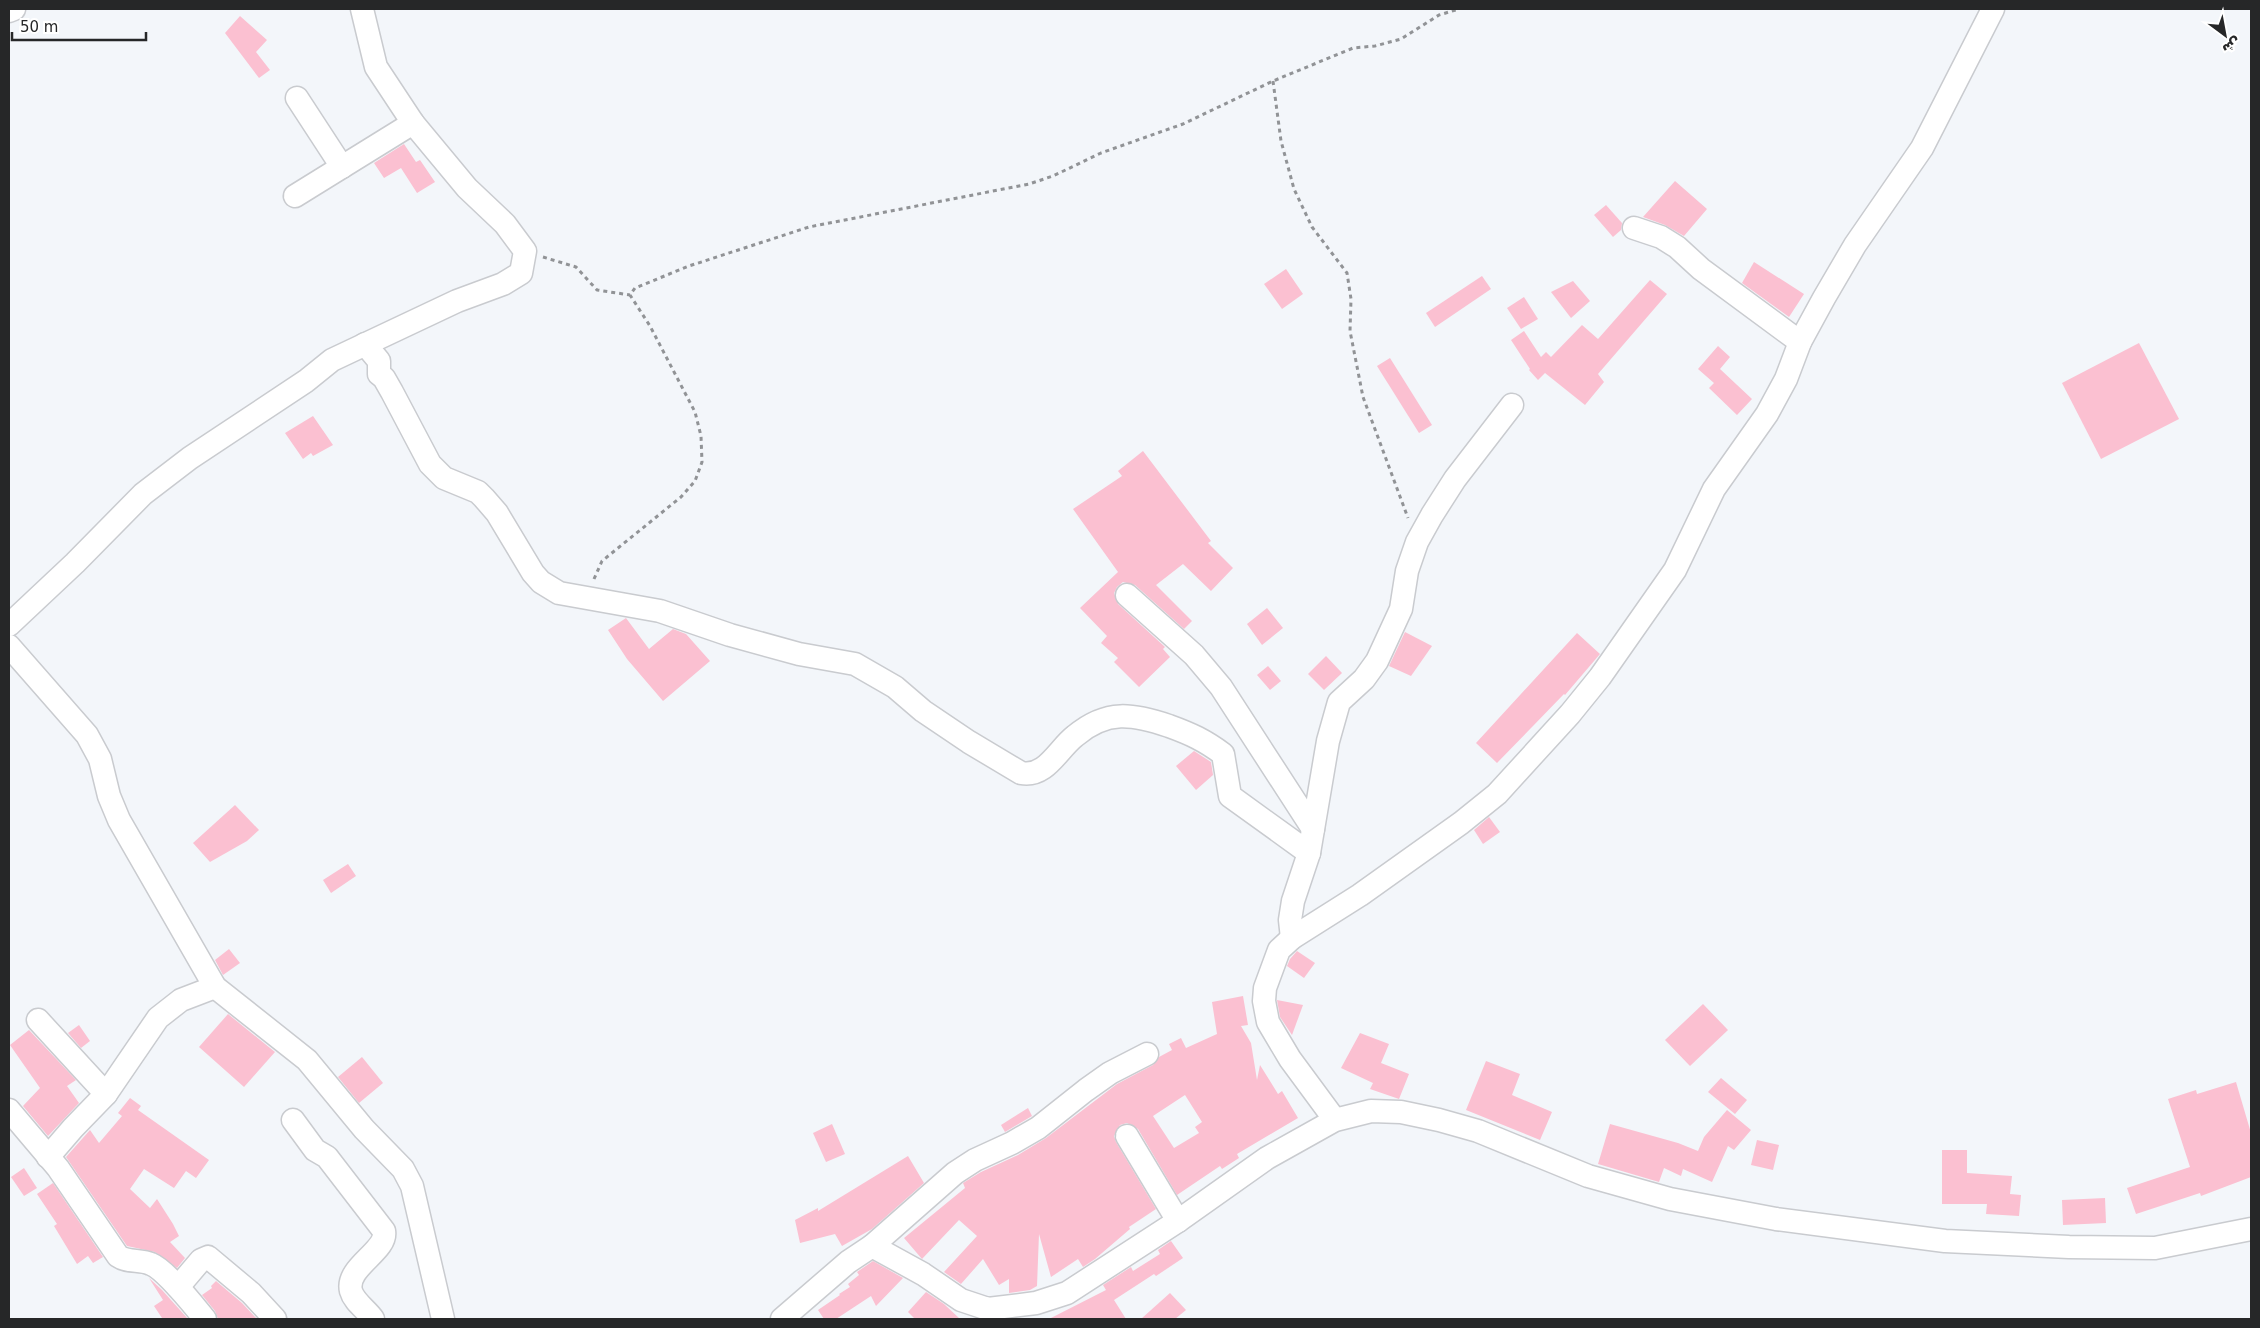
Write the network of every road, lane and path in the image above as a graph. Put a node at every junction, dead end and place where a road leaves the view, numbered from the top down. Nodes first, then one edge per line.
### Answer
1 (14, 9) edge
2 (362, 9) edge
3 (1459, 9) edge
4 (1993, 9) edge
5 (9, 11) edge
6 (1273, 81) junction
7 (297, 98) dead end
8 (413, 123) junction
9 (342, 167) junction
10 (295, 196) dead end
11 (1634, 228) dead end
12 (525, 252) junction
13 (630, 295) junction
14 (1800, 342) junction
15 (365, 344) junction
16 (1512, 405) dead end
17 (1417, 542) junction
18 (1127, 595) dead end
19 (591, 599) junction
20 (9, 625) edge
21 (9, 646) edge
22 (1313, 829) junction
23 (1308, 854) junction
24 (1292, 938) junction
25 (215, 987) junction
26 (38, 1020) dead end
27 (1147, 1054) dead end
28 (106, 1094) junction
29 (9, 1110) edge
30 (293, 1120) dead end
31 (1335, 1120) junction
32 (1127, 1136) dead end
33 (48, 1157) junction
34 (1178, 1221) junction
35 (2251, 1229) edge
36 (872, 1246) junction
37 (178, 1287) junction
38 (967, 1312) edge
39 (205, 1319) edge
40 (275, 1319) edge
41 (373, 1319) edge
42 (443, 1319) edge
43 (782, 1319) edge

1 - 5 street
2 - 8 street
3 - 6 path
4 - 14 street
6 - 13 path
6 - 17 path
7 - 9 street
8 - 9 street
8 - 12 street
9 - 10 street
11 - 14 street
12 - 13 path
12 - 15 street
13 - 19 path
14 - 24 street
15 - 19 street
15 - 20 street
16 - 17 street
17 - 22 street
18 - 22 street
19 - 23 street
21 - 25 street
22 - 23 street
23 - 24 street
24 - 31 street
25 - 28 street
25 - 42 street
26 - 28 street
27 - 36 street
28 - 33 street
29 - 33 street
30 - 41 street
31 - 34 street
31 - 35 street
32 - 34 street
33 - 37 street
34 - 38 street
36 - 38 street
36 - 43 street
37 - 39 street
37 - 40 street

